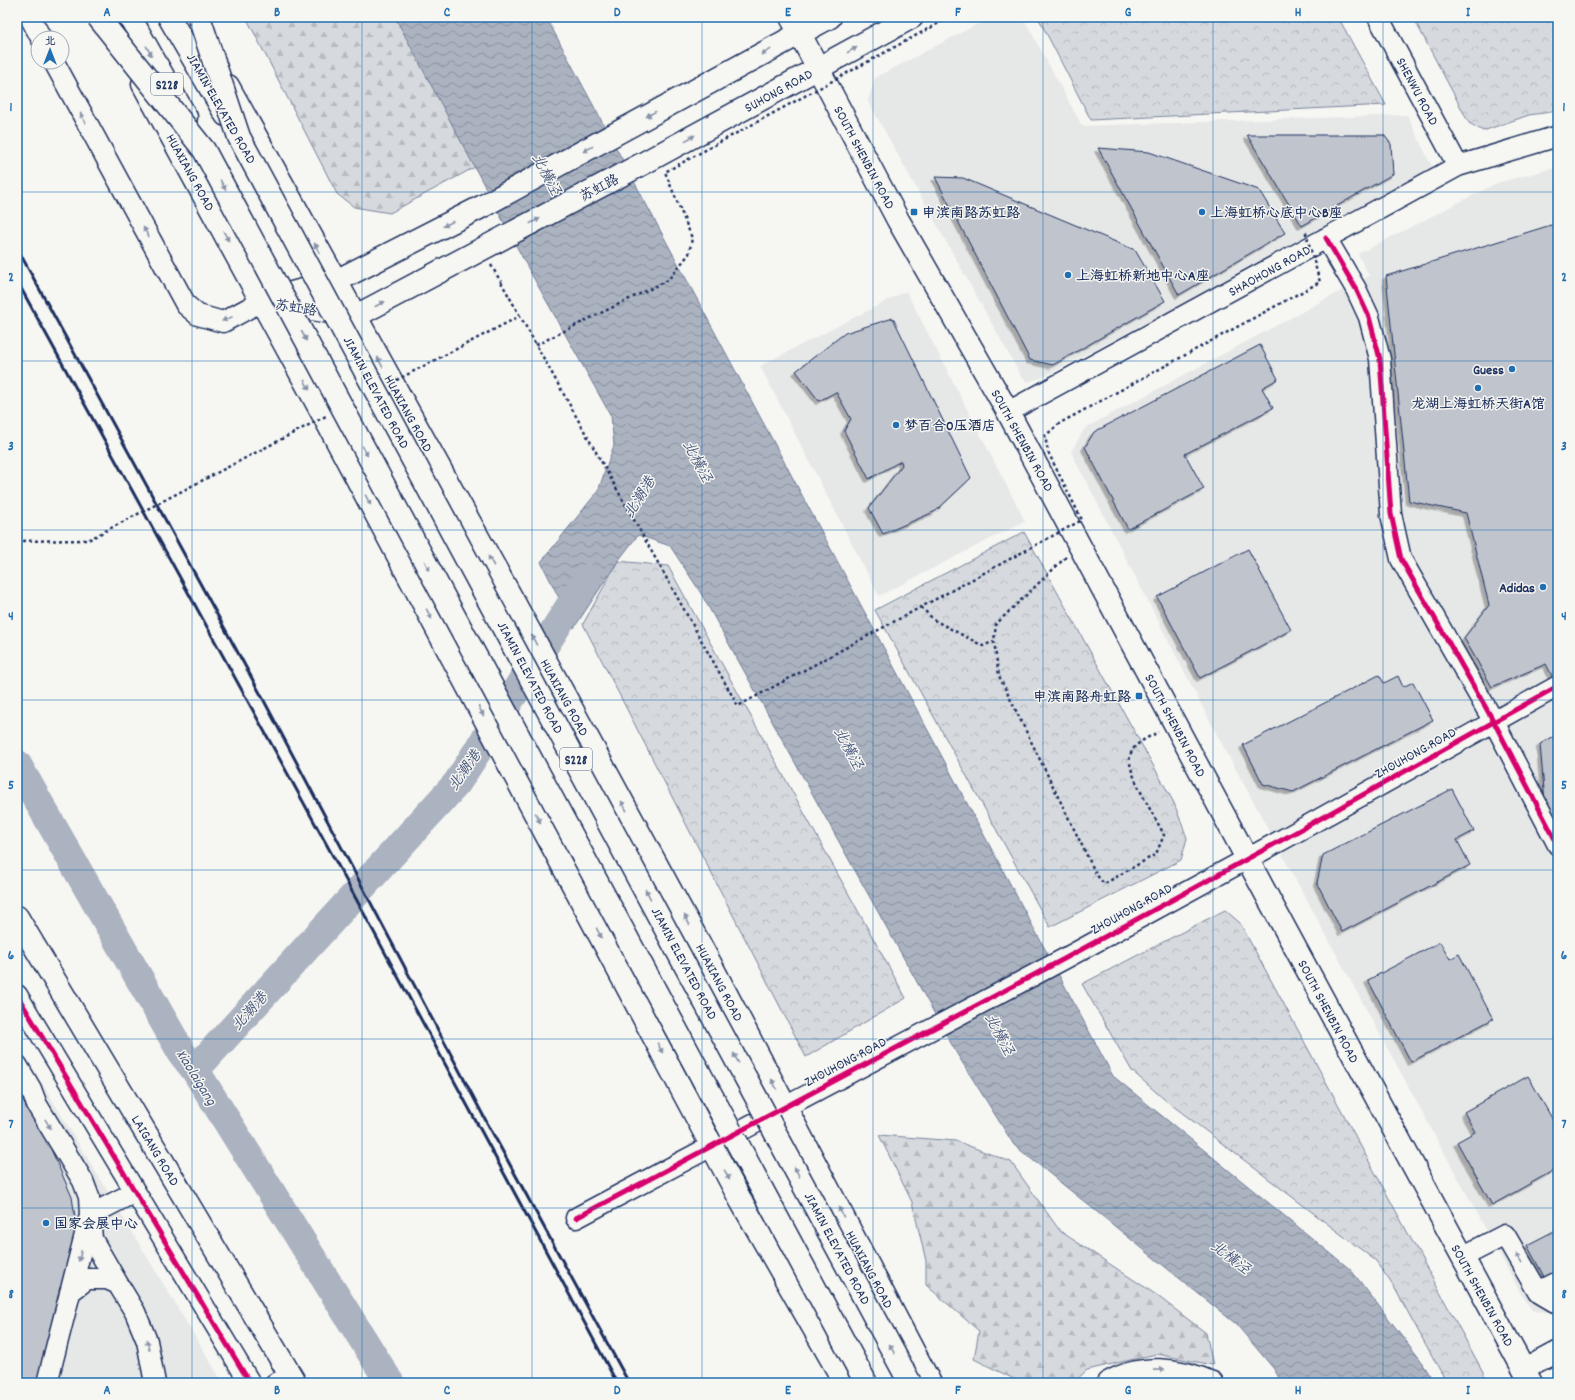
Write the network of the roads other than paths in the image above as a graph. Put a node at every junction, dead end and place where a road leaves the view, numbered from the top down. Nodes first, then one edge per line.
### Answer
1 (30, 17) edge
2 (98, 17) edge
3 (107, 17) edge
4 (130, 17) edge
5 (169, 17) edge
6 (190, 17) edge
7 (199, 17) edge
8 (830, 17) edge
9 (912, 17) edge
10 (1378, 17) edge
11 (796, 25) edge
12 (37, 30) edge
13 (818, 68) junction
14 (58, 70) edge
15 (1558, 136) edge
16 (239, 137) junction
17 (204, 150) junction
18 (644, 163) joint
19 (1458, 166) junction
20 (1326, 238) junction
21 (336, 281) junction
22 (262, 301) junction
23 (356, 316) junction
24 (1008, 412) junction
25 (1558, 686) edge
26 (1494, 722) junction
27 (1558, 845) edge
28 (1248, 858) junction
29 (17, 916) edge
30 (17, 995) edge
31 (17, 1065) edge
32 (17, 1096) edge
33 (37, 1105) junction
34 (786, 1106) junction
35 (712, 1146) junction
36 (135, 1192) junction
37 (90, 1215) junction
38 (576, 1218) dead end
39 (1462, 1257) junction
40 (1558, 1282) edge
41 (118, 1284) junction
42 (70, 1292) junction
43 (1538, 1292) junction
44 (1558, 1301) edge
45 (1558, 1350) edge
46 (1528, 1376) edge
47 (287, 1381) edge
48 (47, 1383) edge
49 (155, 1383) edge
50 (250, 1383) edge
51 (845, 1383) edge
52 (866, 1383) edge
53 (910, 1383) edge
54 (930, 1383) edge
55 (1108, 1383) edge
56 (1212, 1383) edge

1 - 12 street
2 - 17 main road, bridge
3 -> 22 main road, HUAXIANG ROAD
4 -> 17 main road, S228, bridge
5 - 16 main road, JIAMIN ELEVATED ROAD / S228, bridge
21 -> 6 main road, HUAXIANG ROAD
7 - 16 main road, bridge
8 - 11 main road
13 -> 9 main road, SUHONG ROAD
10 - 19 street, SHENWU ROAD
11 - 13 main road, SOUTH SHENBIN ROAD
11 -> 21 main road, 苏虹路
18 -> 13 main road, SUHONG ROAD
13 - 24 main road, SOUTH SHENBIN ROAD
22 -> 14 street
15 - 19 street, SHAOHONG ROAD
53 -> 16 main road, JIAMIN ELEVATED ROAD / S228, bridge
17 -> 52 main road, S228, bridge
23 -> 18 main road, 苏虹路
19 - 20 street, SHAOHONG ROAD
20 - 24 street, SHAOHONG ROAD
20 - 26 street
21 - 22 main road, 苏虹路
21 - 23 main road, HUAXIANG ROAD
22 - 23 main road, 苏虹路
22 -> 35 main road, HUAXIANG ROAD
34 -> 23 main road, HUAXIANG ROAD
24 - 28 main road, SOUTH SHENBIN ROAD
25 - 26 street, ZHOUHONG ROAD
26 - 27 street
26 - 28 street, ZHOUHONG ROAD
28 - 34 street, ZHOUHONG ROAD
28 - 39 main road, SOUTH SHENBIN ROAD
29 - 47 main road, LAIGANG ROAD
30 - 36 street
31 - 33 street
32 - 33 street
33 -> 37 street
34 - 35 street, ZHOUHONG ROAD
54 -> 34 main road, HUAXIANG ROAD
35 - 38 street, ZHOUHONG ROAD
35 -> 51 main road, HUAXIANG ROAD
36 - 37 street
36 - 50 street
37 - 41 street
37 -> 42 street
43 -> 39 street
39 - 46 main road, SOUTH SHENBIN ROAD
40 - 43 street
41 - 42 street
49 -> 41 street
42 - 48 street
43 - 44 street
45 - 46 street
55 -> 56 main road

